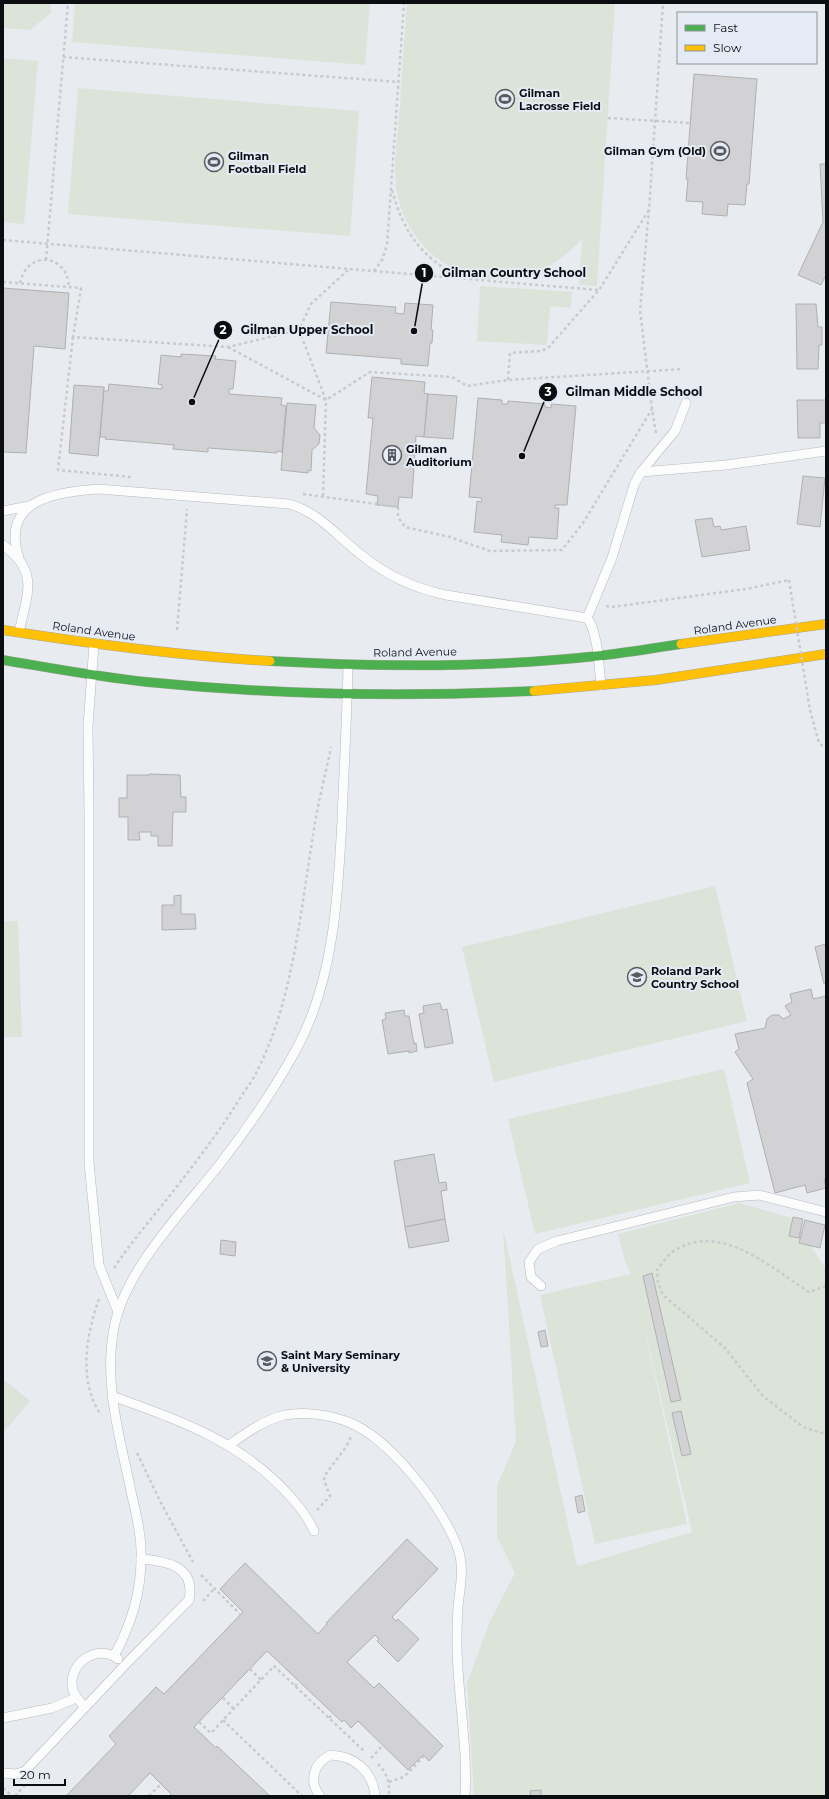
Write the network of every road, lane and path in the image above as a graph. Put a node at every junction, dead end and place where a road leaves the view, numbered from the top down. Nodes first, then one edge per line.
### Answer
1 (68, 3) edge
2 (404, 3) edge
3 (663, 3) edge
4 (63, 57) junction
5 (399, 82) junction
6 (608, 118) dead end
7 (655, 121) junction
8 (690, 123) dead end
9 (391, 188) junction
10 (649, 210) junction
11 (3, 240) edge
12 (48, 243) junction
13 (46, 260) junction
14 (348, 270) junction
15 (374, 272) junction
16 (462, 279) junction
17 (3, 282) edge
18 (20, 283) junction
19 (69, 287) junction
20 (599, 290) junction
21 (299, 330) junction
22 (73, 337) junction
23 (228, 347) junction
24 (683, 369) dead end
25 (648, 371) junction
26 (508, 380) junction
27 (326, 400) junction
28 (686, 403) dead end
29 (652, 409) junction
30 (659, 449) junction
31 (826, 451) edge
32 (641, 472) junction
33 (136, 477) dead end
34 (302, 494) dead end
35 (188, 495) junction
36 (323, 497) junction
37 (29, 506) junction
38 (3, 511) edge
39 (3, 546) edge
40 (19, 558) junction
41 (594, 603) junction
42 (587, 618) junction
43 (826, 624) edge
44 (3, 630) edge
45 (177, 630) dead end
46 (19, 632) junction
47 (94, 644) junction
48 (826, 654) edge
49 (597, 656) junction
50 (3, 660) edge
51 (348, 665) junction
52 (90, 675) junction
53 (601, 686) junction
54 (347, 695) junction
55 (331, 746) dead end
56 (826, 749) edge
57 (826, 1212) edge
58 (113, 1270) dead end
59 (541, 1286) dead end
60 (826, 1286) edge
61 (101, 1294) dead end
62 (118, 1312) junction
63 (112, 1396) junction
64 (106, 1420) dead end
65 (353, 1433) dead end
66 (826, 1433) edge
67 (229, 1445) junction
68 (135, 1450) dead end
69 (320, 1508) dead end
70 (314, 1531) dead end
71 (141, 1559) junction
72 (194, 1564) dead end
73 (197, 1570) dead end
74 (240, 1614) dead end
75 (114, 1656) junction
76 (125, 1665) junction
77 (250, 1669) dead end
78 (261, 1680) junction
79 (299, 1681) dead end
80 (295, 1686) junction
81 (76, 1698) junction
82 (222, 1698) dead end
83 (85, 1707) junction
84 (234, 1709) junction
85 (333, 1714) dead end
86 (3, 1718) edge
87 (329, 1718) junction
88 (223, 1720) junction
89 (199, 1722) dead end
90 (383, 1745) dead end
91 (424, 1756) dead end
92 (371, 1758) junction
93 (3, 1772) edge
94 (389, 1782) junction
95 (161, 1784) dead end
96 (3, 1788) edge
97 (12, 1796) edge
98 (149, 1796) edge
99 (302, 1796) edge
100 (320, 1796) edge
101 (376, 1796) edge
102 (389, 1796) edge
103 (465, 1796) edge

1 - 4 path
2 - 5 path
3 - 7 path
4 - 5 path
4 - 12 path
5 - 9 path
6 - 7 path
7 - 8 path
7 - 10 path
9 - 15 path
9 - 16 path
10 - 20 path
10 - 25 path
11 - 12 path
12 - 13 path
12 - 14 path
13 - 18 path
13 - 19 path
14 - 15 path
14 - 21 path
15 - 16 path
16 - 20 path
17 - 18 path
18 - 19 path
19 - 22 path
20 - 26 path
21 - 23 path
21 - 27 path
22 - 23 path
22 - 33 path
23 - 27 path
24 - 25 path
25 - 26 path
25 - 29 path
26 - 27 path
27 - 36 path
28 - 30 lane
29 - 30 path
29 - 36 path
30 - 32 lane
31 - 32 lane
32 - 41 lane
34 - 36 path
35 - 37 lane
35 - 42 lane
35 - 45 path
37 - 38 lane
37 - 40 lane
39 - 40 lane
40 - 46 lane
41 - 42 lane
41 - 56 path, bridge
42 - 49 lane
43 - 49 main road, Roland Avenue
44 - 46 main road, Roland Avenue
46 - 47 main road, Roland Avenue
47 - 51 main road, Roland Avenue
47 - 52 lane
48 - 53 main road
49 - 51 main road, Roland Avenue
49 - 53 lane
50 - 52 main road
51 - 54 lane
52 - 54 main road
52 - 62 lane
53 - 54 main road
54 - 62 lane
55 - 58 path
57 - 59 lane
60 - 66 path
61 - 64 path
62 - 63 lane
63 - 67 lane
63 - 71 lane
65 - 69 path
67 - 70 lane
67 - 103 lane
68 - 72 path
71 - 75 lane
71 - 76 lane
73 - 74 path
75 - 76 lane
75 - 81 lane
76 - 83 lane
77 - 78 path
78 - 80 path
78 - 84 path
79 - 80 path
80 - 87 path
81 - 83 lane
81 - 86 lane
82 - 84 path
83 - 93 lane
84 - 88 path
85 - 87 path
87 - 92 path
88 - 89 path
88 - 99 path
90 - 92 path
91 - 94 path
92 - 94 path
94 - 102 path
95 - 98 path
96 - 97 path
100 - 101 lane

